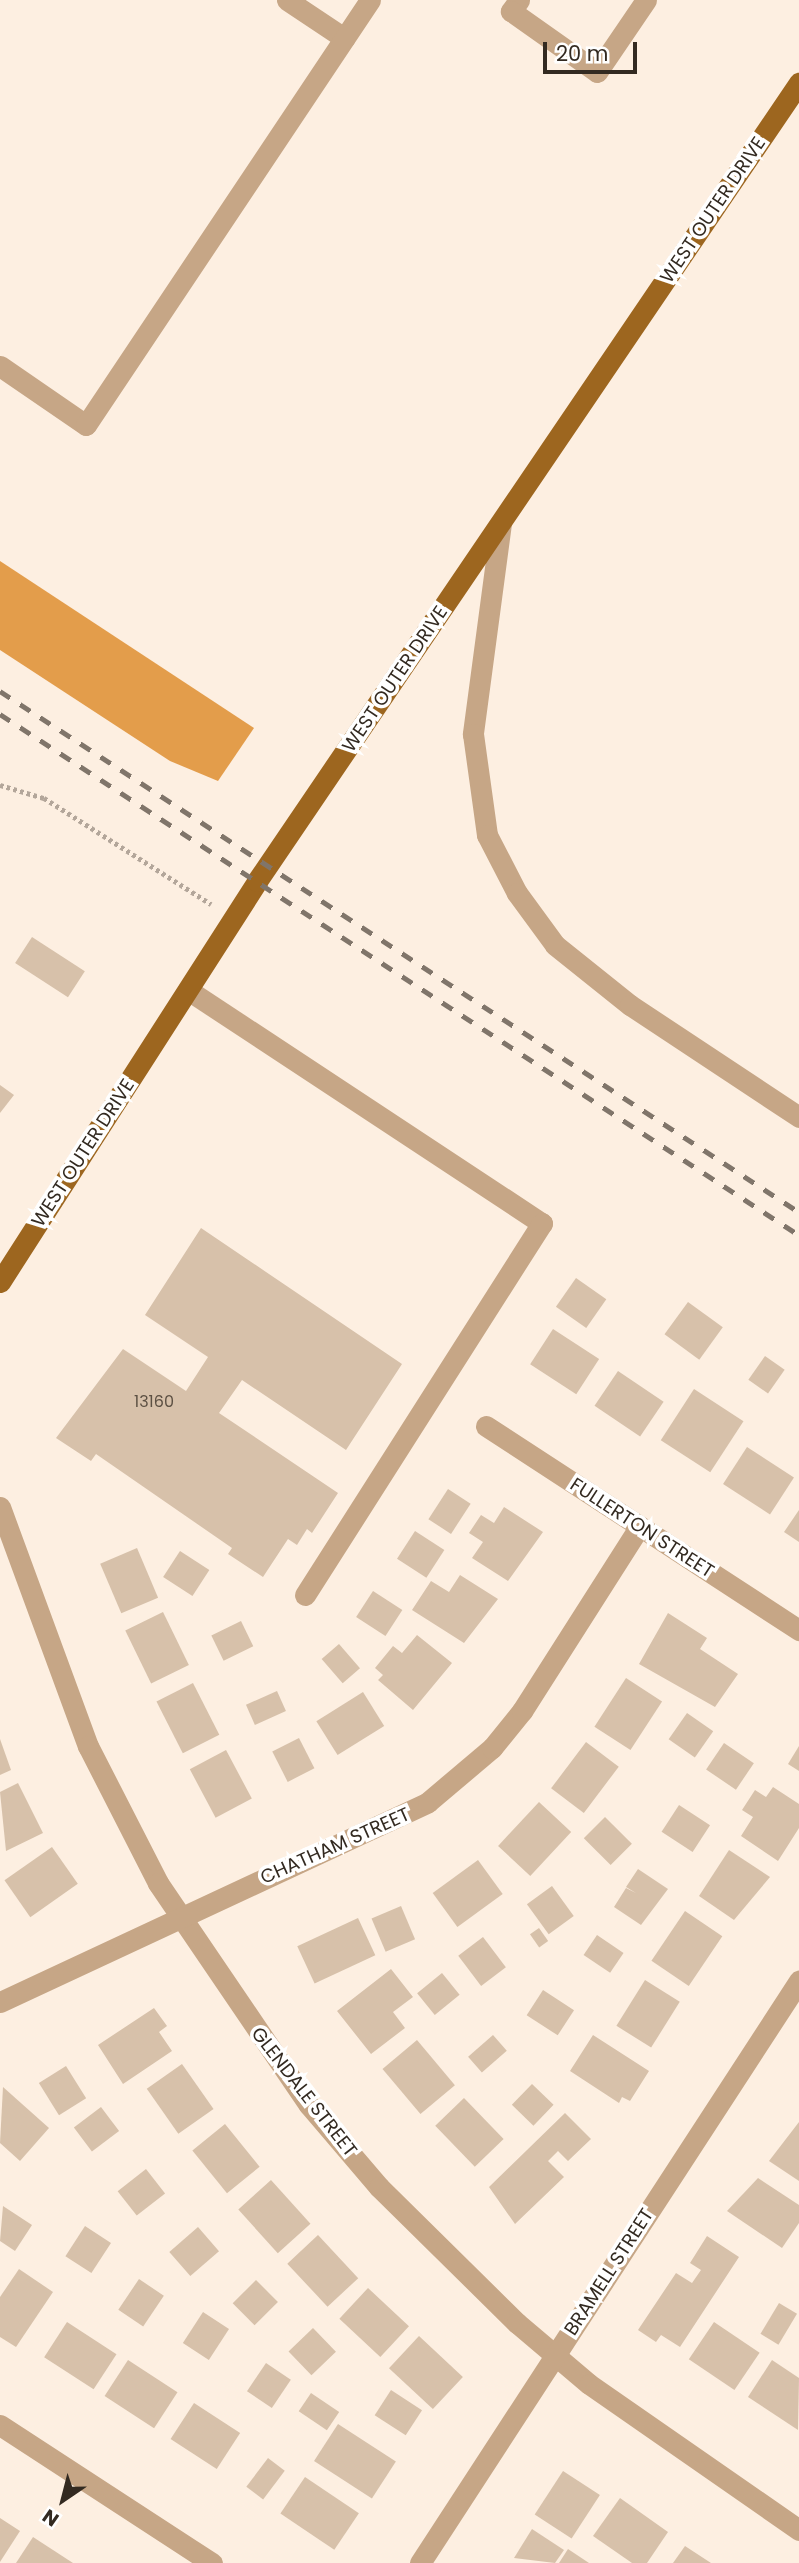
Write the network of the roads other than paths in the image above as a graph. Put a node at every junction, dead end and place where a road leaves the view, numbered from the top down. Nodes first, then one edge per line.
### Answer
1 (287, 0) edge
2 (370, 0) edge
3 (519, 0) edge
4 (646, 0) edge
5 (344, 38) junction
6 (799, 83) edge
7 (0, 366) edge
8 (501, 523) junction
9 (188, 990) junction
10 (799, 1116) edge
11 (0, 1282) edge
12 (486, 1426) dead end
13 (0, 1507) edge
14 (640, 1526) junction
15 (305, 1595) dead end
16 (799, 1630) edge
17 (180, 1919) junction
18 (799, 1981) edge
19 (0, 2002) edge
20 (555, 2355) junction
21 (0, 2426) edge
22 (799, 2530) edge
23 (212, 2563) edge
24 (420, 2563) edge

1 - 5 street
2 - 5 street
3 - 4 street
5 - 7 street
6 - 8 main road, WEST OUTER DRIVE
8 - 9 main road, WEST OUTER DRIVE
8 - 10 street
9 - 11 main road, WEST OUTER DRIVE
9 - 15 street
12 - 14 street, FULLERTON STREET
13 - 17 street, GLENDALE STREET
14 - 16 street, FULLERTON STREET
14 - 17 street, CHATHAM STREET
17 - 19 street, CHATHAM STREET
17 - 20 street, GLENDALE STREET
18 - 20 street, BRAMELL STREET
20 - 22 street, GLENDALE STREET
20 - 24 street, BRAMELL STREET
21 - 23 street

